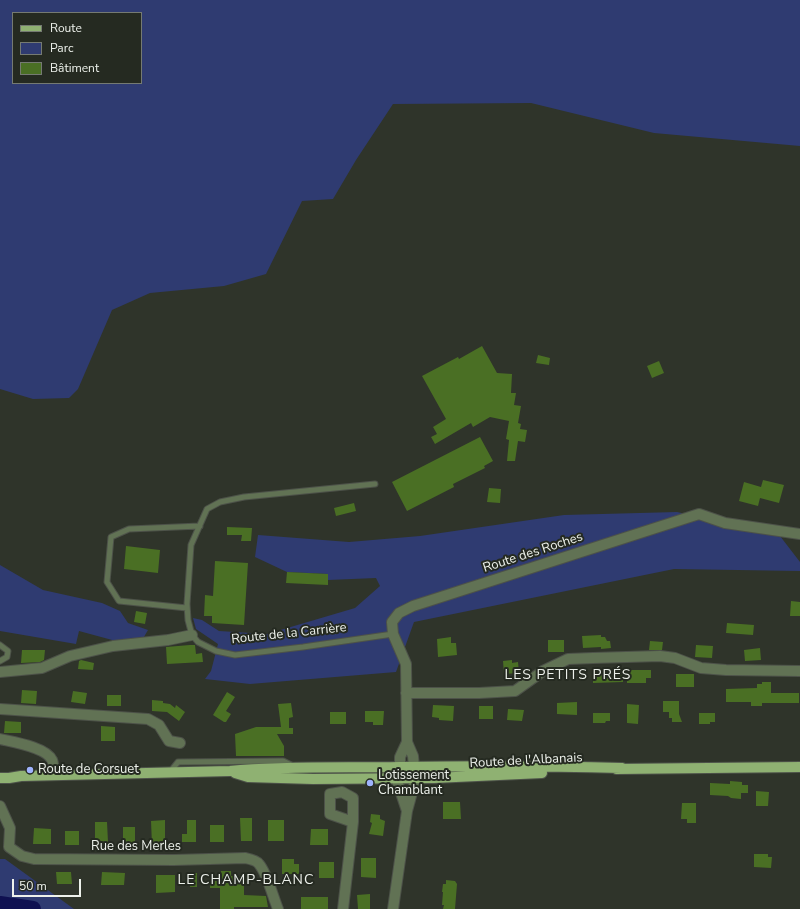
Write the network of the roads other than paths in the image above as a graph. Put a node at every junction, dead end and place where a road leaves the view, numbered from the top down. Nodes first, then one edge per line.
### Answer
1 (375, 484) dead end
2 (200, 526) junction
3 (800, 534) edge
4 (187, 608) junction
5 (393, 634) junction
6 (192, 635) junction
7 (0, 644) edge
8 (0, 661) edge
9 (800, 670) edge
10 (0, 672) edge
11 (406, 693) junction
12 (0, 709) edge
13 (0, 739) edge
14 (180, 743) dead end
15 (800, 767) edge
16 (296, 768) junction
17 (622, 768) junction
18 (230, 771) junction
19 (0, 772) edge
20 (170, 772) junction
21 (409, 773) junction
22 (53, 775) junction
23 (21, 776) junction
24 (0, 778) edge
25 (396, 778) junction
26 (347, 779) junction
27 (0, 806) edge
28 (407, 810) junction
29 (353, 822) dead end
30 (278, 909) edge
31 (343, 909) edge
32 (393, 909) edge

1 - 2 lane
2 - 4 lane
2 - 4 lane
3 - 5 street, Route des Roches
4 - 6 lane
5 - 6 lane, Route de la Carrière
5 - 11 street
6 - 10 street
7 - 8 lane
9 - 11 street
11 - 21 street
12 - 14 street
13 - 22 street
15 - 17 main road, Route de l'Albanais
16 - 18 main road, Route de l'Albanais
16 - 20 lane
16 - 21 main road, Route de l'Albanais
17 - 21 main road, Route de l'Albanais
17 - 21 main road
18 - 20 main road, Route de l'Albanais
18 - 26 main road, Route de l'Albanais
19 - 23 main road, Route de l'Albanais
20 - 22 main road, Route de l'Albanais
21 - 25 main road, Route de l'Albanais
21 - 26 street
21 - 28 street
22 - 23 main road, Route de l'Albanais
23 - 24 main road, Route de l'Albanais
25 - 26 main road, Route de l'Albanais
25 - 28 street
27 - 30 street, Rue des Merles
28 - 32 street
29 - 31 street

